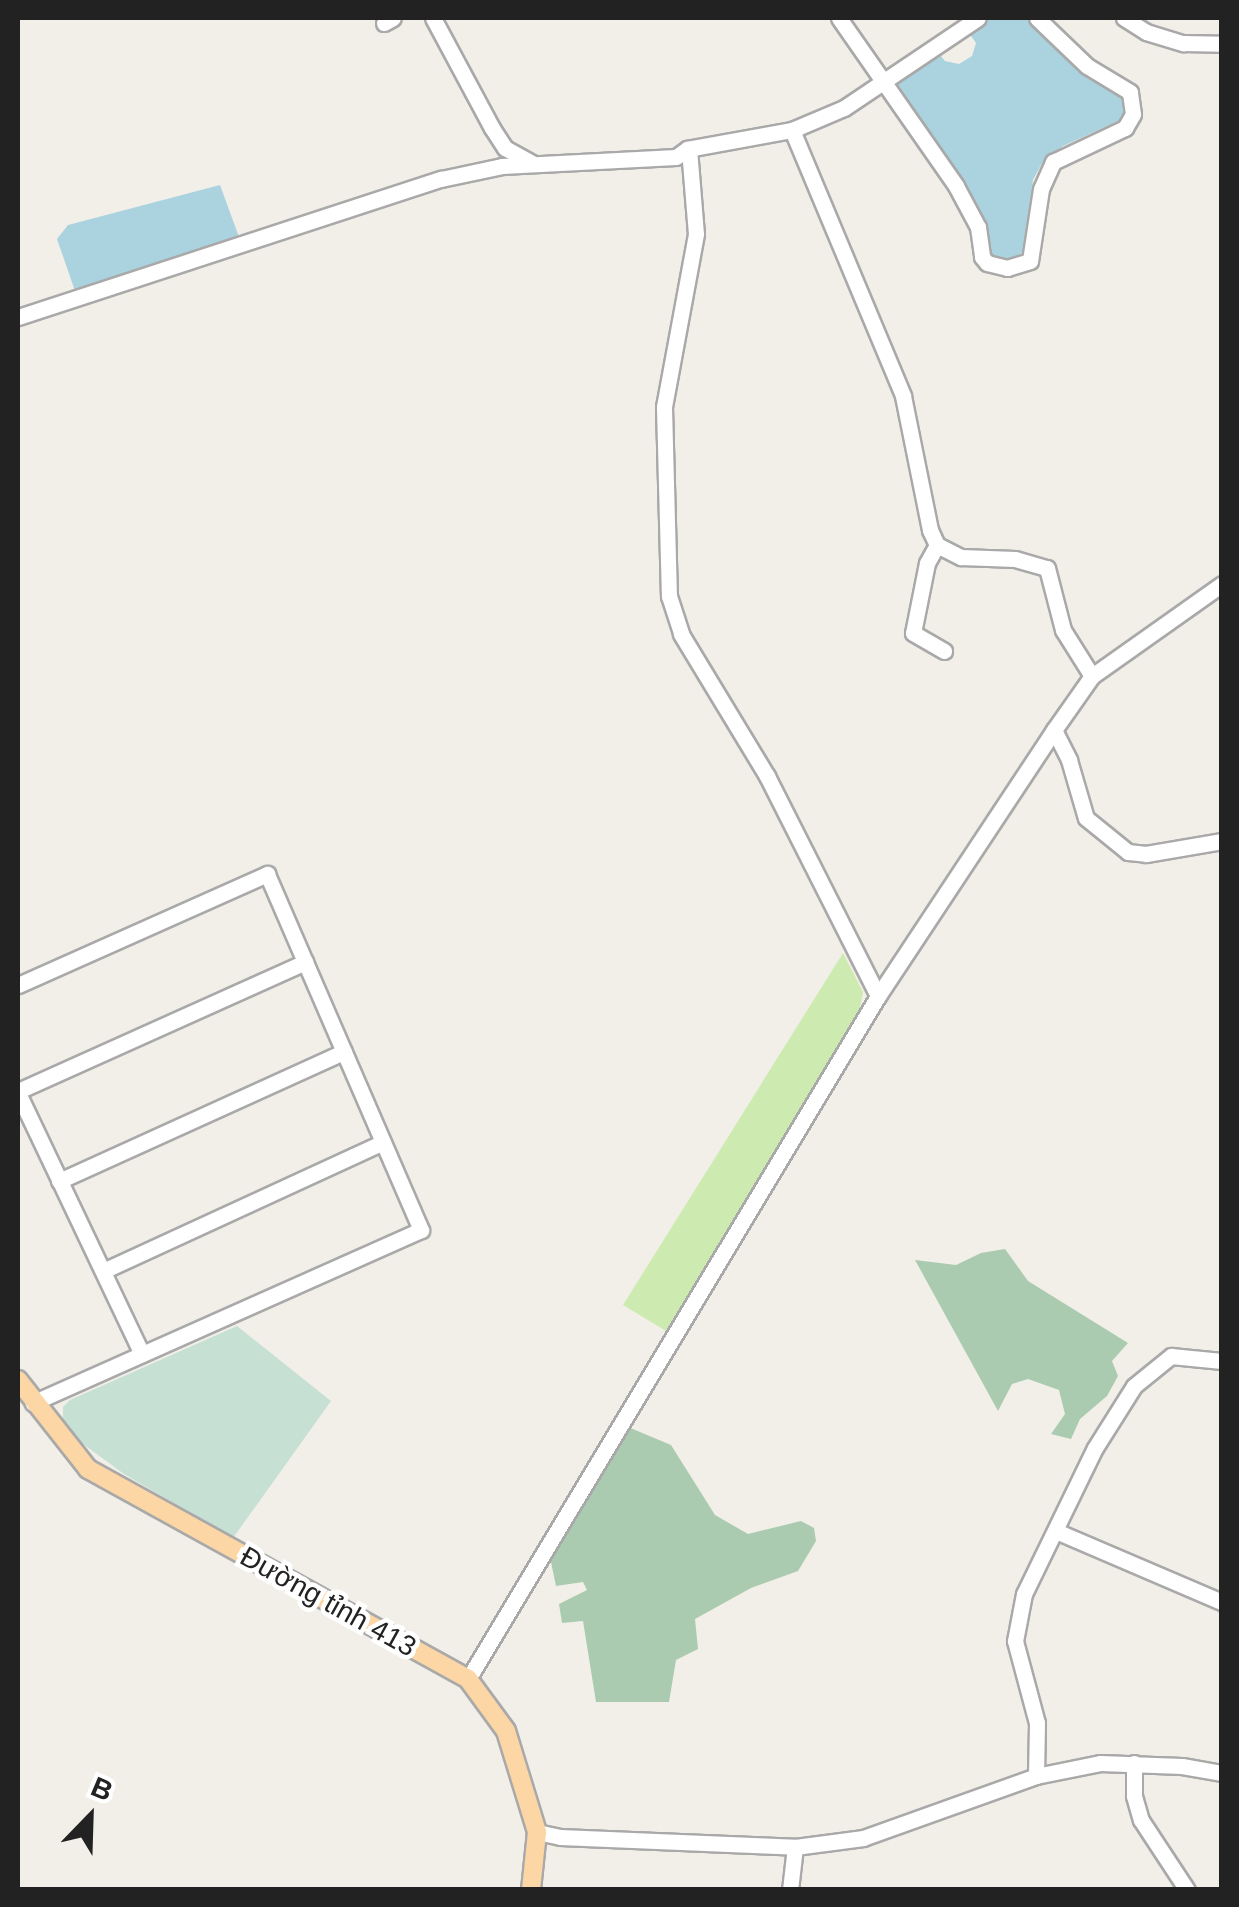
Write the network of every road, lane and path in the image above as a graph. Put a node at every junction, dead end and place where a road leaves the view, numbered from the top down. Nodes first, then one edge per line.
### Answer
1 (433, 18) edge
2 (839, 18) edge
3 (978, 18) edge
4 (1037, 18) edge
5 (1124, 18) edge
6 (1222, 44) edge
7 (880, 80) junction
8 (792, 130) junction
9 (690, 148) junction
10 (535, 165) junction
11 (18, 317) edge
12 (937, 544) junction
13 (1222, 584) edge
14 (944, 652) dead end
15 (1092, 676) junction
16 (1054, 730) junction
17 (1222, 841) edge
18 (305, 962) junction
19 (18, 985) edge
20 (878, 996) junction
21 (344, 1052) junction
22 (18, 1092) edge
23 (383, 1142) junction
24 (60, 1180) junction
25 (103, 1271) junction
26 (142, 1354) junction
27 (1222, 1361) edge
28 (18, 1380) edge
29 (33, 1403) junction
30 (1056, 1530) junction
31 (1222, 1602) edge
32 (468, 1679) junction
33 (1134, 1763) junction
34 (1222, 1773) edge
35 (1036, 1776) junction
36 (536, 1832) junction
37 (796, 1847) junction
38 (531, 1890) edge
39 (790, 1890) edge
40 (1187, 1890) edge

1 - 10 street
2 - 7 street
3 - 7 street
4 - 7 street
5 - 6 street
7 - 8 street
8 - 9 street
8 - 12 street
9 - 10 street
9 - 20 street
10 - 11 street
12 - 14 street
12 - 15 street
13 - 15 street
15 - 16 street
16 - 17 street
16 - 20 street
18 - 19 street
18 - 21 street
18 - 22 street
20 - 32 street
21 - 23 street
21 - 24 street
22 - 24 street
23 - 25 street
23 - 26 street
24 - 25 street
25 - 26 street
26 - 29 street
27 - 30 street
28 - 29 main road, Đường tỉnh 413
29 - 32 main road, Đường tỉnh 413
30 - 31 street
30 - 35 street
32 - 36 main road, Đường tỉnh 413
33 - 34 street
33 - 35 street
33 - 40 street
35 - 37 street
36 - 37 street
36 - 38 main road, Đường tỉnh 413
37 - 39 street

